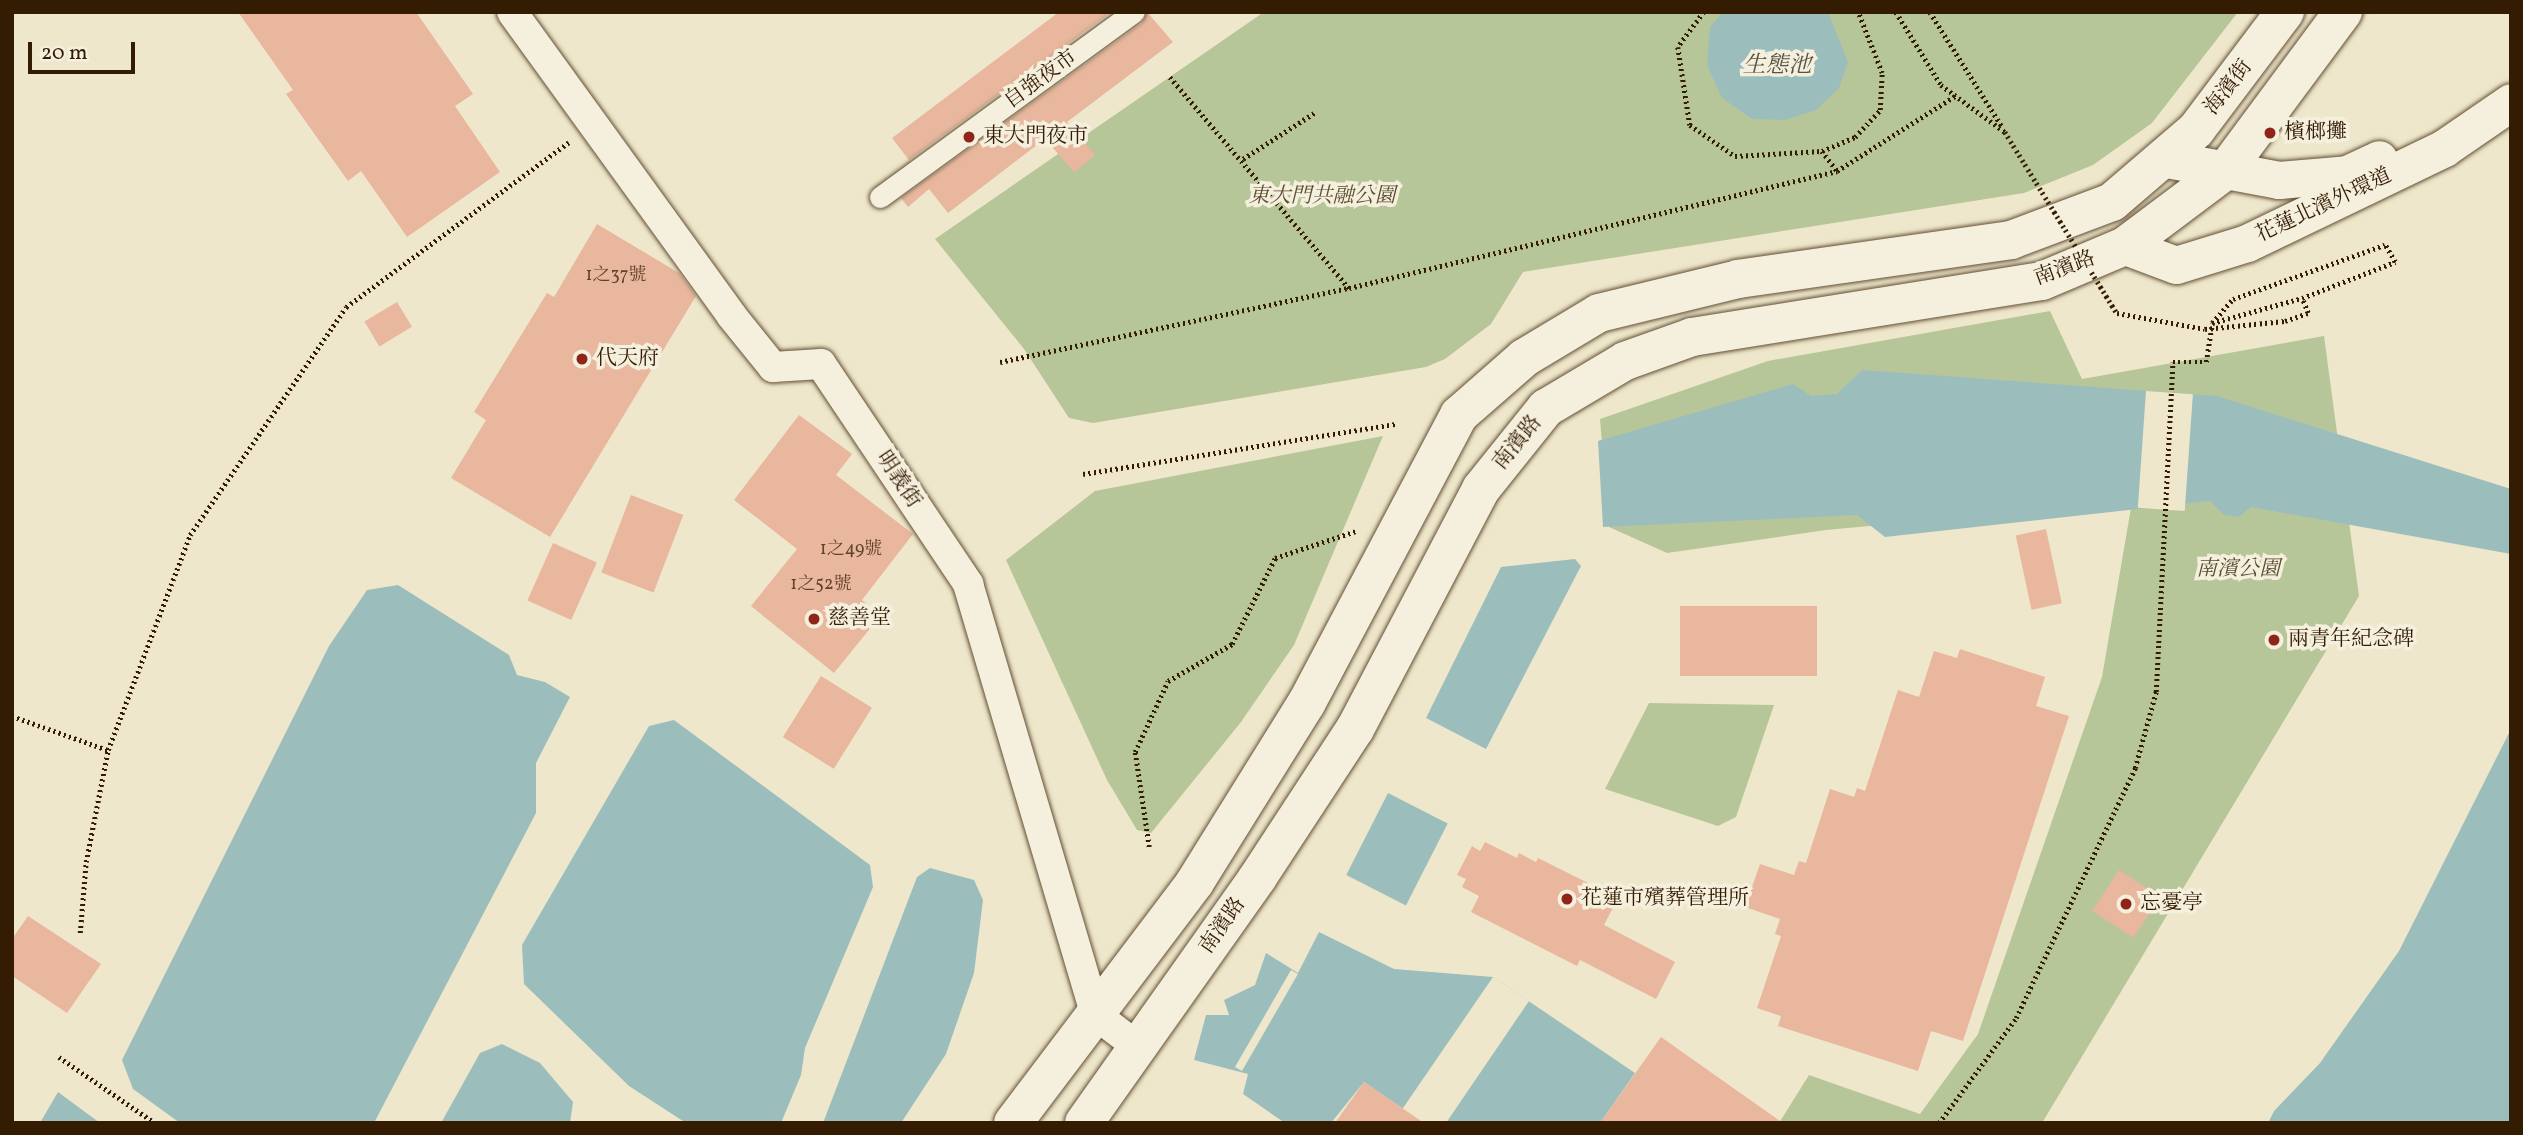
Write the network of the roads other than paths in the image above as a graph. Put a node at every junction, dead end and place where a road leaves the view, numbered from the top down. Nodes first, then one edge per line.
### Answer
1 (512, 12) edge
2 (1134, 12) edge
3 (2286, 12) edge
4 (2343, 12) edge
5 (2511, 101) edge
6 (2166, 159) junction
7 (2235, 159) junction
8 (880, 197) dead end
9 (2125, 246) junction
10 (1096, 1015) junction
11 (1138, 1047) junction
12 (1013, 1123) edge
13 (1084, 1123) edge

1 - 10 street, 明義街
2 - 8 street, 自強夜市
3 - 6 main road, 海濱街
4 - 7 main road, 南濱路
5 - 7 street, 花蓮北濱外環道
5 - 9 street, 花蓮北濱外環道
6 - 7 street, 花蓮北濱外環道
6 - 10 main road
7 - 9 main road, 南濱路
9 - 11 main road, 南濱路
10 - 11 street
10 - 12 main road
11 - 13 main road, 南濱路

